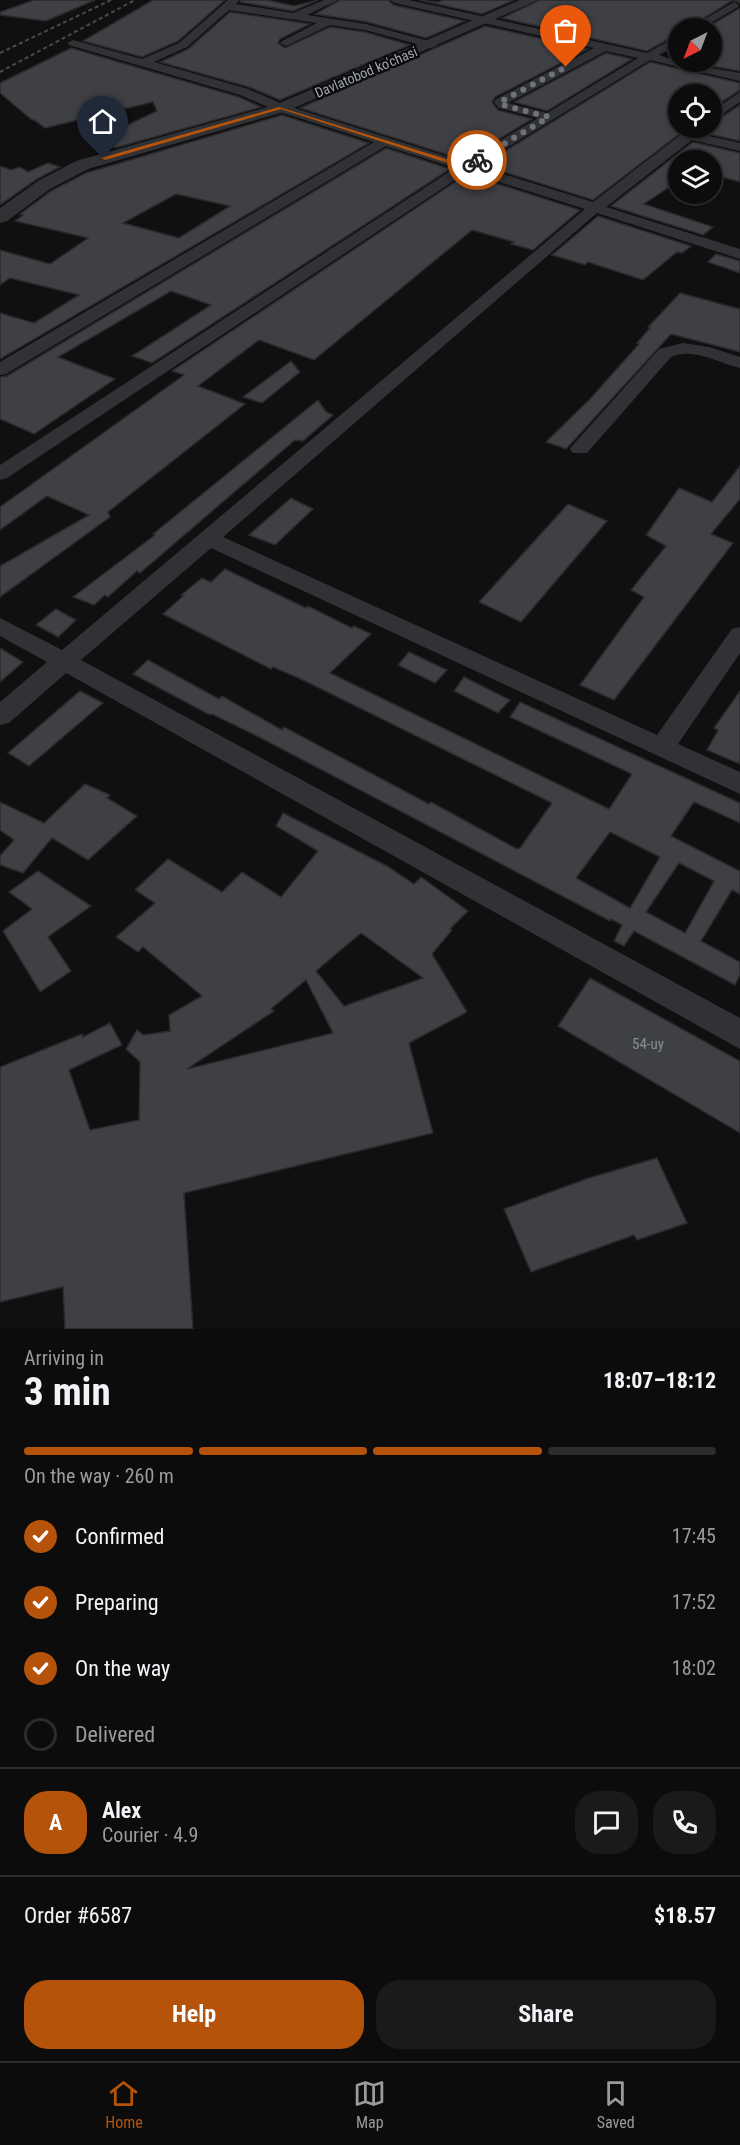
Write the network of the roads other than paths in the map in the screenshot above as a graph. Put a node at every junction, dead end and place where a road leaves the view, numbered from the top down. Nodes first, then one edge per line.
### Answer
1 (333, 0) edge
2 (395, 0) edge
3 (531, 0) edge
4 (231, 3) edge
5 (734, 5) dead end
6 (295, 15) junction
7 (712, 18) edge
8 (486, 20) junction
9 (329, 21) junction
10 (73, 43) dead end
11 (286, 43) dead end
12 (432, 45) junction
13 (668, 45) edge
14 (606, 46) junction
15 (650, 56) junction
16 (145, 62) junction
17 (740, 77) edge
18 (740, 96) edge
19 (281, 108) junction
20 (722, 110) edge
21 (549, 117) junction
22 (685, 138) edge
23 (714, 138) edge
24 (385, 141) junction
25 (740, 147) edge
26 (465, 167) junction
27 (595, 208) junction
28 (0, 217) edge
29 (740, 254) edge
30 (740, 363) edge
31 (0, 370) edge
32 (580, 449) dead end
33 (0, 474) edge
34 (207, 538) junction
35 (0, 626) edge
36 (740, 635) edge
37 (64, 660) junction
38 (0, 716) edge
39 (662, 748) junction
40 (740, 784) edge
41 (740, 1034) edge

1 - 6 street
2 - 8 street
3 - 8 street, Davlatobod ko'chasi
4 - 6 street
4 - 16 street
5 - 7 street
6 - 9 street
8 - 12 street, Davlatobod ko'chasi
8 - 14 street
9 - 11 street
9 - 12 street
10 - 16 street
12 - 19 street, Davlatobod ko'chasi
13 - 15 street
14 - 15 street
14 - 21 street
15 - 17 street
15 - 21 street
16 - 19 street
18 - 20 street
19 - 24 street
19 - 28 street, Davlatobod ko'chasi
21 - 26 street
22 - 27 street
23 - 25 street
24 - 26 street
24 - 31 street
26 - 27 street
26 - 33 street
27 - 29 street
27 - 34 street
30 - 32 street
34 - 37 street
34 - 39 street
35 - 37 street
36 - 39 street
37 - 38 street
37 - 41 street
39 - 40 street

